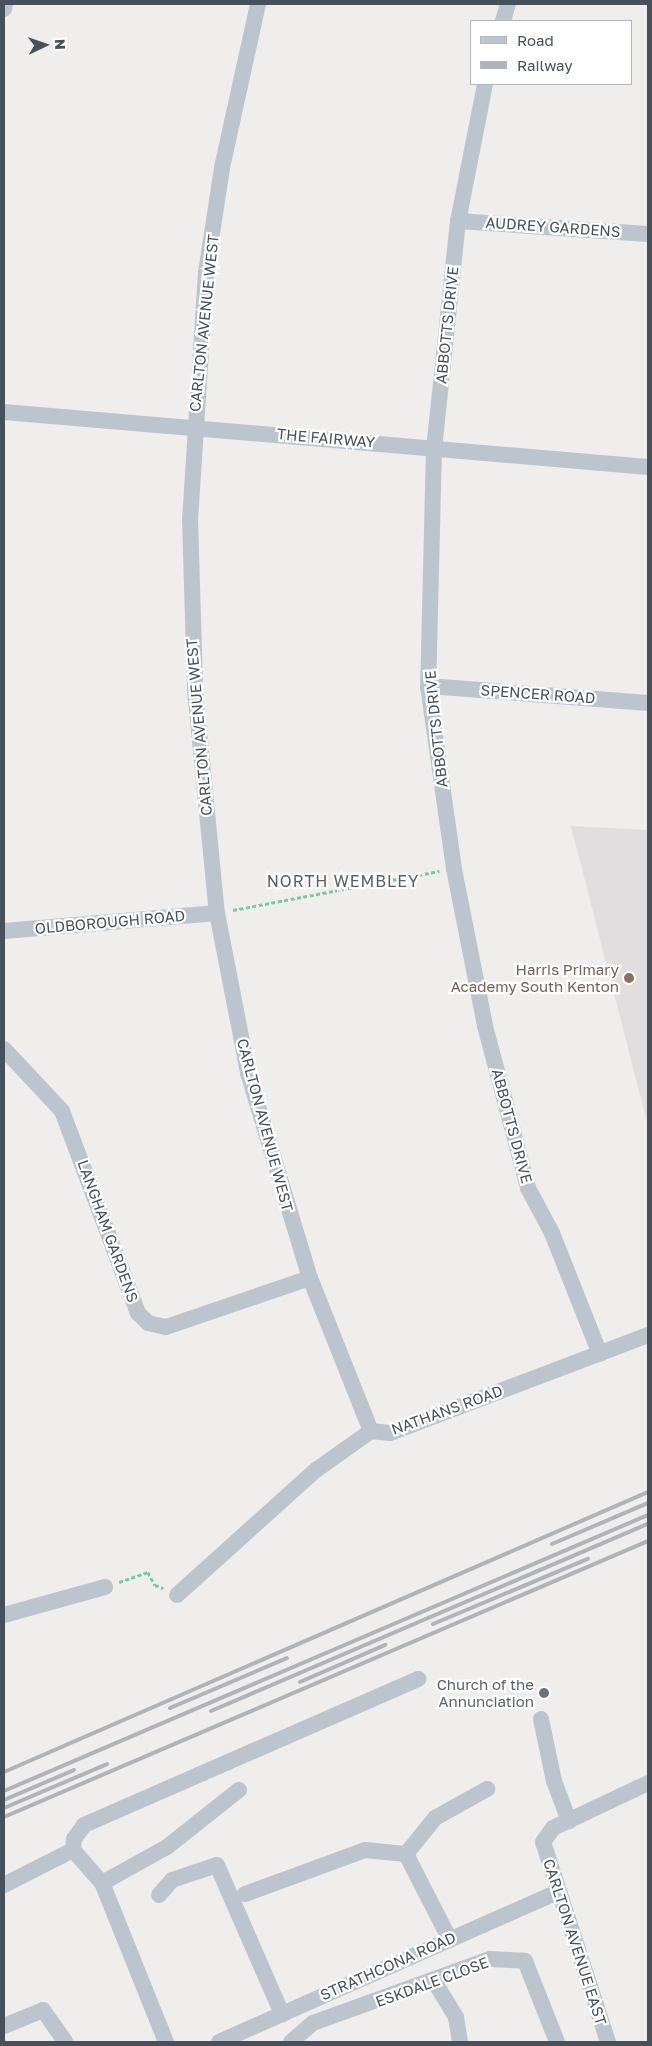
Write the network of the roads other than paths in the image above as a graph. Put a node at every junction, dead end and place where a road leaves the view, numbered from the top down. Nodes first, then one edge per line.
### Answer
1 (5, 4) edge
2 (258, 4) edge
3 (508, 4) edge
4 (4, 10) edge
5 (503, 20) edge
6 (485, 85) edge
7 (458, 221) junction
8 (648, 234) edge
9 (4, 412) edge
10 (194, 426) junction
11 (434, 448) junction
12 (648, 467) edge
13 (428, 686) junction
14 (648, 702) edge
15 (216, 913) junction
16 (4, 931) edge
17 (4, 1049) edge
18 (310, 1278) junction
19 (648, 1335) edge
20 (600, 1354) junction
21 (371, 1431) junction
22 (105, 1586) road end
23 (178, 1595) dead end
24 (4, 1615) edge
25 (418, 1679) dead end
26 (541, 1719) dead end
27 (648, 1783) edge
28 (487, 1789) dead end
29 (239, 1790) dead end
30 (568, 1821) junction
31 (73, 1850) junction
32 (406, 1854) junction
33 (102, 1883) junction
34 (4, 1885) edge
35 (558, 1892) junction
36 (245, 1894) dead end
37 (159, 1895) dead end
38 (449, 1938) junction
39 (434, 1981) junction
40 (282, 2014) junction
41 (4, 2026) edge
42 (65, 2042) edge
43 (166, 2042) edge
44 (219, 2042) edge
45 (291, 2042) edge
46 (460, 2042) edge
47 (557, 2042) edge
48 (608, 2042) edge

1 - 4 street
2 - 10 street, CARLTON AVENUE WEST
3 - 5 street
6 - 7 street, ABBOTTS DRIVE
7 - 8 street, AUDREY GARDENS
7 - 11 street, ABBOTTS DRIVE
9 - 10 street, THE FAIRWAY
10 - 11 street, THE FAIRWAY
10 - 15 street, CARLTON AVENUE WEST
11 - 12 street, THE FAIRWAY
11 - 13 street, ABBOTTS DRIVE
13 - 14 street, SPENCER ROAD
13 - 20 street, ABBOTTS DRIVE
15 - 16 street, OLDBOROUGH ROAD
15 - 18 street, CARLTON AVENUE WEST
17 - 18 street, LANGHAM GARDENS
18 - 21 street, CARLTON AVENUE WEST
19 - 20 street, NATHANS ROAD
20 - 21 street, NATHANS ROAD
21 - 23 street, NATHANS ROAD
22 - 24 street
25 - 31 street
26 - 30 street
27 - 30 street
28 - 32 street
29 - 33 street
30 - 35 street, CARLTON AVENUE EAST
31 - 33 street
31 - 34 street
32 - 36 street
32 - 38 street
33 - 43 street
35 - 38 street, STRATHCONA ROAD
35 - 48 street, CARLTON AVENUE EAST
37 - 40 street
38 - 40 street, STRATHCONA ROAD
39 - 45 street, ESKDALE CLOSE
39 - 46 street
39 - 47 street, ESKDALE CLOSE
40 - 44 street, STRATHCONA ROAD
41 - 42 street

